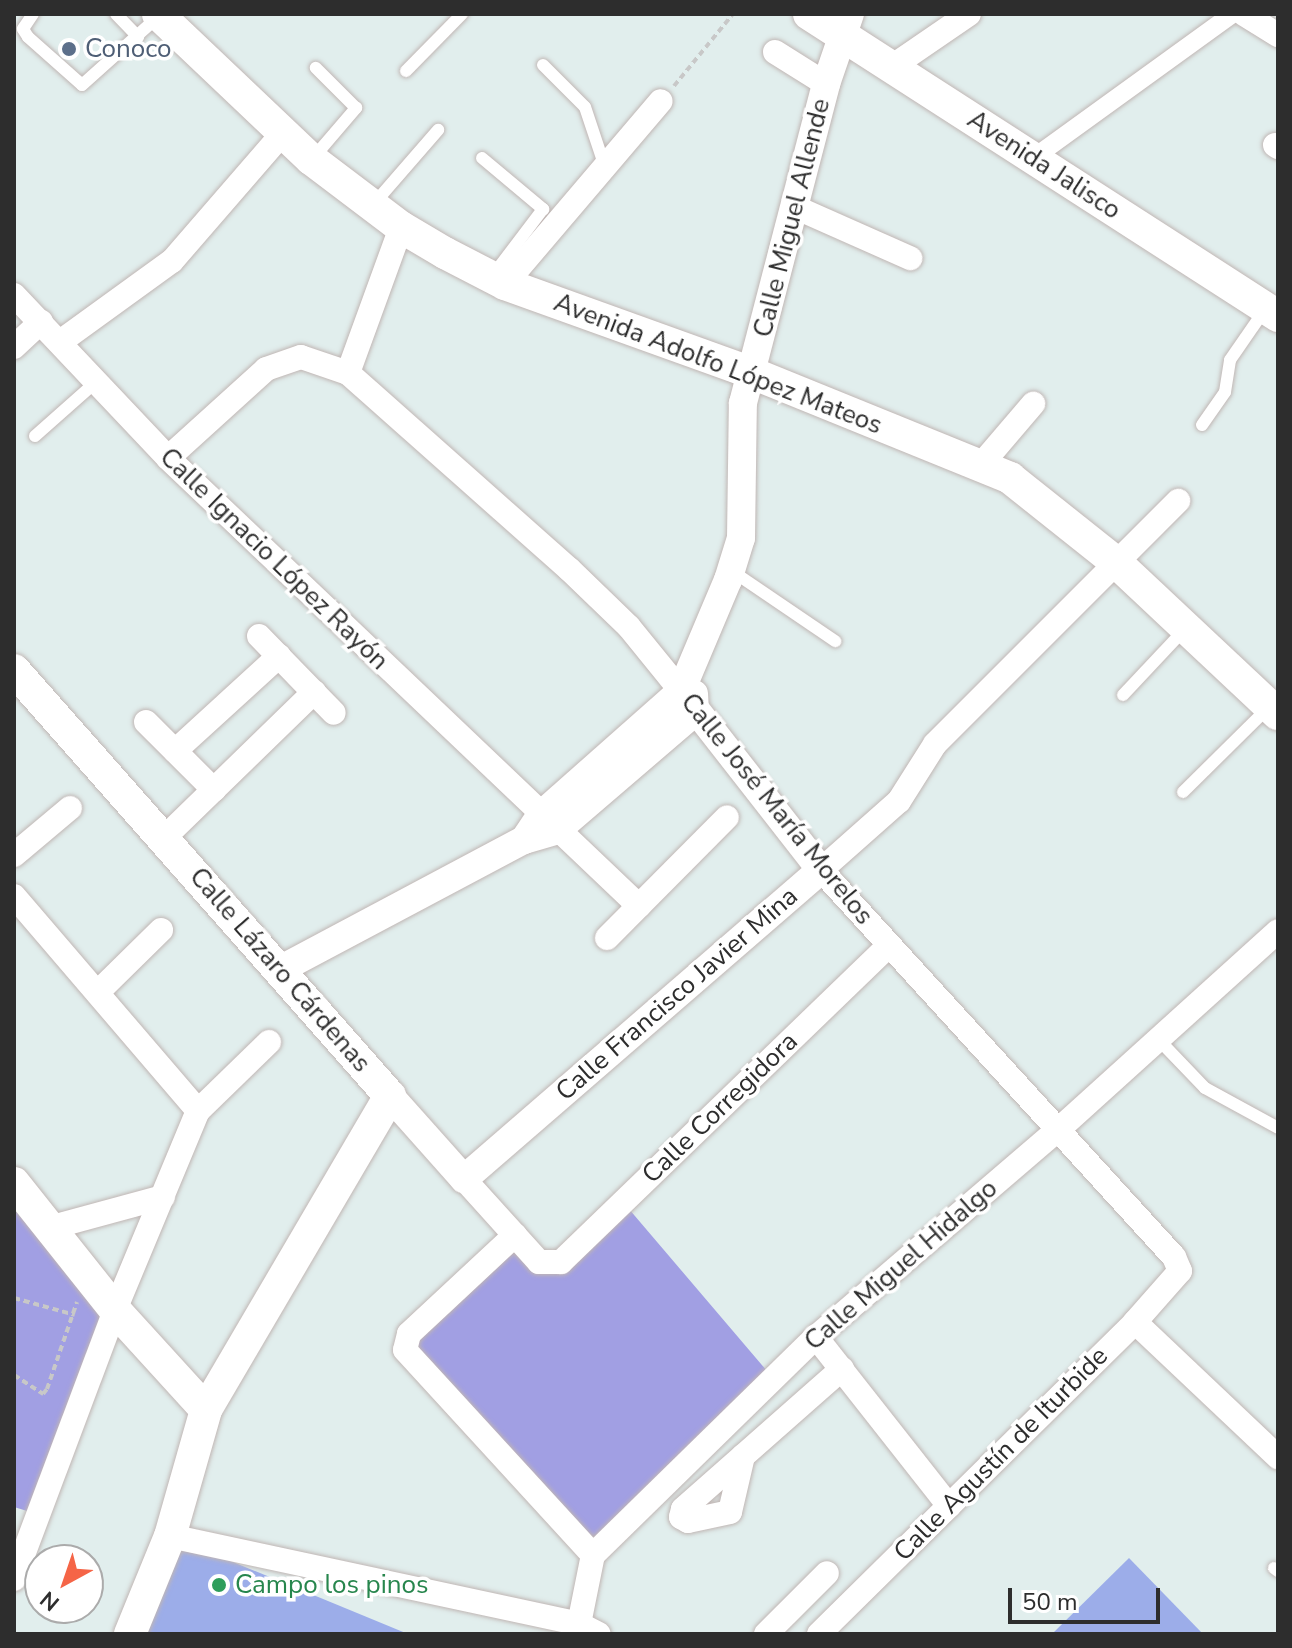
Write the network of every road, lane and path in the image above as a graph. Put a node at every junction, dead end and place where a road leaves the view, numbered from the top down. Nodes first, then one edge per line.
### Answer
1 (33, 14) edge
2 (116, 14) edge
3 (462, 14) edge
4 (733, 14) edge
5 (809, 14) edge
6 (969, 14) edge
7 (1232, 14) edge
8 (1244, 14) edge
9 (152, 22) edge
10 (846, 24) edge
11 (1278, 35) edge
12 (775, 52) dead end
13 (543, 65) dead end
14 (893, 66) junction
15 (316, 68) dead end
16 (406, 71) dead end
17 (826, 84) junction
18 (661, 101) joint
19 (438, 130) dead end
20 (282, 134) junction
21 (482, 158) dead end
22 (311, 159) junction
23 (1032, 159) junction
24 (604, 164) junction
25 (372, 206) junction
26 (797, 208) junction
27 (401, 227) junction
28 (910, 258) dead end
29 (498, 281) junction
30 (14, 295) edge
31 (1272, 312) edge
32 (41, 322) junction
33 (60, 342) junction
34 (14, 347) edge
35 (348, 373) junction
36 (752, 373) junction
37 (97, 381) junction
38 (1033, 404) dead end
39 (1202, 425) dead end
40 (35, 436) dead end
41 (168, 458) junction
42 (980, 466) junction
43 (1178, 501) dead end
44 (1117, 563) junction
45 (731, 570) junction
46 (1186, 628) junction
47 (259, 636) dead end
48 (835, 641) dead end
49 (279, 656) junction
50 (14, 670) edge
51 (314, 692) junction
52 (1123, 695) dead end
53 (688, 702) junction
54 (1274, 710) edge
55 (334, 713) dead end
56 (146, 722) dead end
57 (175, 751) junction
58 (214, 790) junction
59 (1183, 792) dead end
60 (70, 808) dead end
61 (727, 817) dead end
62 (548, 823) junction
63 (165, 837) junction
64 (14, 855) edge
65 (821, 870) junction
66 (14, 896) edge
67 (639, 906) junction
68 (161, 930) dead end
69 (1278, 931) edge
70 (607, 938) dead end
71 (888, 946) junction
72 (281, 969) junction
73 (99, 991) junction
74 (1158, 1039) junction
75 (269, 1042) dead end
76 (390, 1096) junction
77 (198, 1111) junction
78 (1278, 1128) edge
79 (1059, 1129) junction
80 (464, 1179) junction
81 (14, 1183) edge
82 (163, 1197) junction
83 (49, 1228) junction
84 (515, 1235) junction
85 (549, 1266) joint
86 (1180, 1271) joint
87 (14, 1298) edge
88 (78, 1299) dead end
89 (115, 1310) junction
90 (75, 1315) junction
91 (1135, 1322) junction
92 (816, 1337) junction
93 (842, 1369) junction
94 (14, 1375) edge
95 (206, 1410) junction
96 (743, 1456) dead end
97 (1278, 1457) edge
98 (949, 1506) junction
99 (26, 1510) edge
100 (170, 1536) junction
101 (593, 1555) junction
102 (827, 1573) dead end
103 (14, 1579) edge
104 (585, 1631) edge
105 (130, 1634) edge
106 (766, 1634) edge
107 (819, 1634) edge

1 - 9 lane
2 - 9 lane
3 - 16 lane
4 - 18 path
5 - 10 main road, Avenida Jalisco
6 - 14 street
7 - 23 street
8 - 11 street
9 - 20 main road, Avenida Adolfo López Mateos
10 - 14 main road, Avenida Jalisco
10 - 17 street, Calle Miguel Allende
12 - 17 street
13 - 24 lane
14 - 23 main road, Avenida Jalisco
15 - 22 lane
17 - 26 street, Calle Miguel Allende
18 - 24 street
19 - 25 lane
20 - 22 main road, Avenida Adolfo López Mateos
20 - 33 street
21 - 29 lane
22 - 25 main road, Avenida Adolfo López Mateos
23 - 31 main road, Avenida Jalisco
24 - 29 street
25 - 27 main road, Avenida Adolfo López Mateos
26 - 28 street
26 - 36 street, Calle Miguel Allende
27 - 29 main road, Avenida Adolfo López Mateos
27 - 35 street
29 - 36 main road, Avenida Adolfo López Mateos
30 - 32 street, Calle Ignacio López Rayón
31 - 39 lane
32 - 33 street, Calle Ignacio López Rayón
32 - 34 street
33 - 37 street, Calle Ignacio López Rayón
35 - 41 street, Calle José María Morelos
35 - 53 street, Calle José María Morelos
36 - 42 main road, Avenida Adolfo López Mateos
36 - 45 street, Calle Miguel Allende
37 - 40 lane
37 - 41 street, Calle Ignacio López Rayón
38 - 42 street
41 - 62 street, Calle Ignacio López Rayón
42 - 44 main road, Avenida Adolfo López Mateos
43 - 44 street, Calle Francisco Javier Mina
44 - 46 main road, Avenida Adolfo López Mateos
44 - 65 street, Calle Francisco Javier Mina
45 - 48 lane
45 - 53 street, Calle Miguel Allende
46 - 52 lane
46 - 54 main road, Avenida Adolfo López Mateos
47 - 49 street
49 - 51 street
49 - 57 street
50 - 63 main road, Calle Lázaro Cárdenas
51 - 55 street
51 - 58 street
53 - 62 street
53 - 65 street, Calle José María Morelos
54 - 59 lane
56 - 57 street
57 - 58 street
58 - 63 street
60 - 64 street
61 - 67 street
62 - 67 street, Calle Ignacio López Rayón
62 - 72 street
63 - 72 main road, Calle Lázaro Cárdenas
65 - 71 street, Calle José María Morelos
65 - 80 street, Calle Francisco Javier Mina
66 - 73 street
67 - 70 street
68 - 73 street
69 - 74 street, Calle Miguel Hidalgo
71 - 79 street, Calle José María Morelos
71 - 85 street, Calle Corregidora
72 - 76 main road, Calle Lázaro Cárdenas
73 - 77 street
74 - 78 lane
74 - 79 street, Calle Miguel Hidalgo
75 - 77 street
76 - 80 street, Calle Lázaro Cárdenas
76 - 95 main road
77 - 82 street
79 - 86 street, Calle José María Morelos
79 - 92 street, Calle Miguel Hidalgo
80 - 84 street, Calle Lázaro Cárdenas
81 - 83 main road
82 - 83 street
82 - 89 street
83 - 89 main road
84 - 85 street, Calle Lázaro Cárdenas
84 - 101 street
86 - 91 street, Calle Agustín de Iturbide
87 - 90 path
88 - 90 path
89 - 95 main road
89 - 99 street
90 - 94 path
91 - 97 street
91 - 98 street, Calle Agustín de Iturbide
92 - 93 street
92 - 101 street, Calle Miguel Hidalgo
93 - 96 street
93 - 98 street
95 - 100 main road
98 - 107 street, Calle Agustín de Iturbide
99 - 103 street
100 - 104 street
100 - 105 main road
101 - 104 street
102 - 106 street

